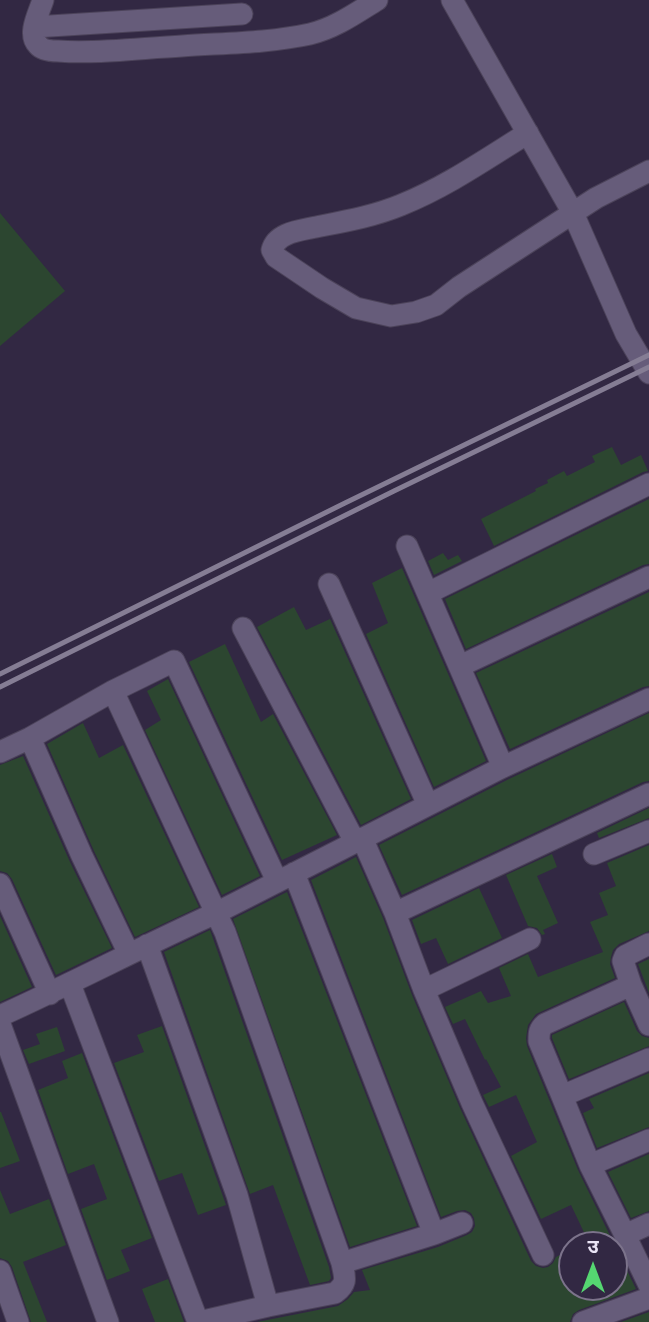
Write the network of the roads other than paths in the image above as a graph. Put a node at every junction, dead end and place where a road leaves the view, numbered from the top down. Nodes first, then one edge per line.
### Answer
1 (43, 0) edge
2 (377, 0) edge
3 (452, 0) edge
4 (242, 14) dead end
5 (34, 27) junction
6 (527, 133) junction
7 (649, 171) edge
8 (573, 213) junction
9 (649, 373) edge
10 (649, 484) edge
11 (407, 546) dead end
12 (649, 577) edge
13 (329, 584) dead end
14 (428, 593) junction
15 (243, 628) dead end
16 (460, 666) junction
17 (113, 691) junction
18 (649, 699) edge
19 (30, 738) junction
20 (0, 751) edge
21 (503, 767) junction
22 (649, 794) edge
23 (428, 805) junction
24 (649, 831) edge
25 (358, 840) junction
26 (594, 854) dead end
27 (286, 877) junction
28 (0, 884) edge
29 (216, 912) junction
30 (395, 912) junction
31 (530, 939) dead end
32 (649, 944) edge
33 (138, 949) junction
34 (70, 984) junction
35 (631, 985) junction
36 (424, 989) junction
37 (50, 994) junction
38 (0, 1016) edge
39 (0, 1024) edge
40 (649, 1025) edge
41 (649, 1059) edge
42 (562, 1096) junction
43 (649, 1140) edge
44 (590, 1165) junction
45 (462, 1223) dead end
46 (649, 1224) edge
47 (623, 1231) edge
48 (434, 1234) junction
49 (628, 1234) edge
50 (628, 1241) edge
51 (543, 1255) dead end
52 (342, 1263) junction
53 (0, 1271) edge
54 (649, 1285) edge
55 (649, 1298) edge
56 (268, 1306) junction
57 (18, 1322) edge
58 (108, 1322) edge
59 (199, 1322) edge
60 (583, 1322) edge

1 - 5 street
2 - 5 street
3 - 6 street
4 - 5 street
6 - 8 street
6 - 8 street
7 - 8 street
8 - 9 street
10 - 14 street
11 - 14 street
12 - 16 street
13 - 23 street
14 - 16 street
15 - 25 street
16 - 21 street
17 - 19 street
17 - 27 street
17 - 29 street
18 - 21 street
19 - 20 street
19 - 33 street
21 - 23 street
22 - 30 street
23 - 25 street
24 - 26 street
25 - 27 street
25 - 30 street
27 - 29 street
27 - 48 street
28 - 37 street
29 - 33 street
29 - 52 street
30 - 36 street
31 - 36 street
32 - 35 street
33 - 34 street
33 - 56 street
34 - 37 street
34 - 59 street
35 - 40 street
35 - 42 street
36 - 51 street
37 - 38 street
39 - 58 street
41 - 42 street
42 - 44 street
43 - 44 street
44 - 47 street
45 - 48 street
46 - 49 street
48 - 52 street
50 - 54 street
52 - 56 street
53 - 57 street
55 - 60 street
56 - 59 street

